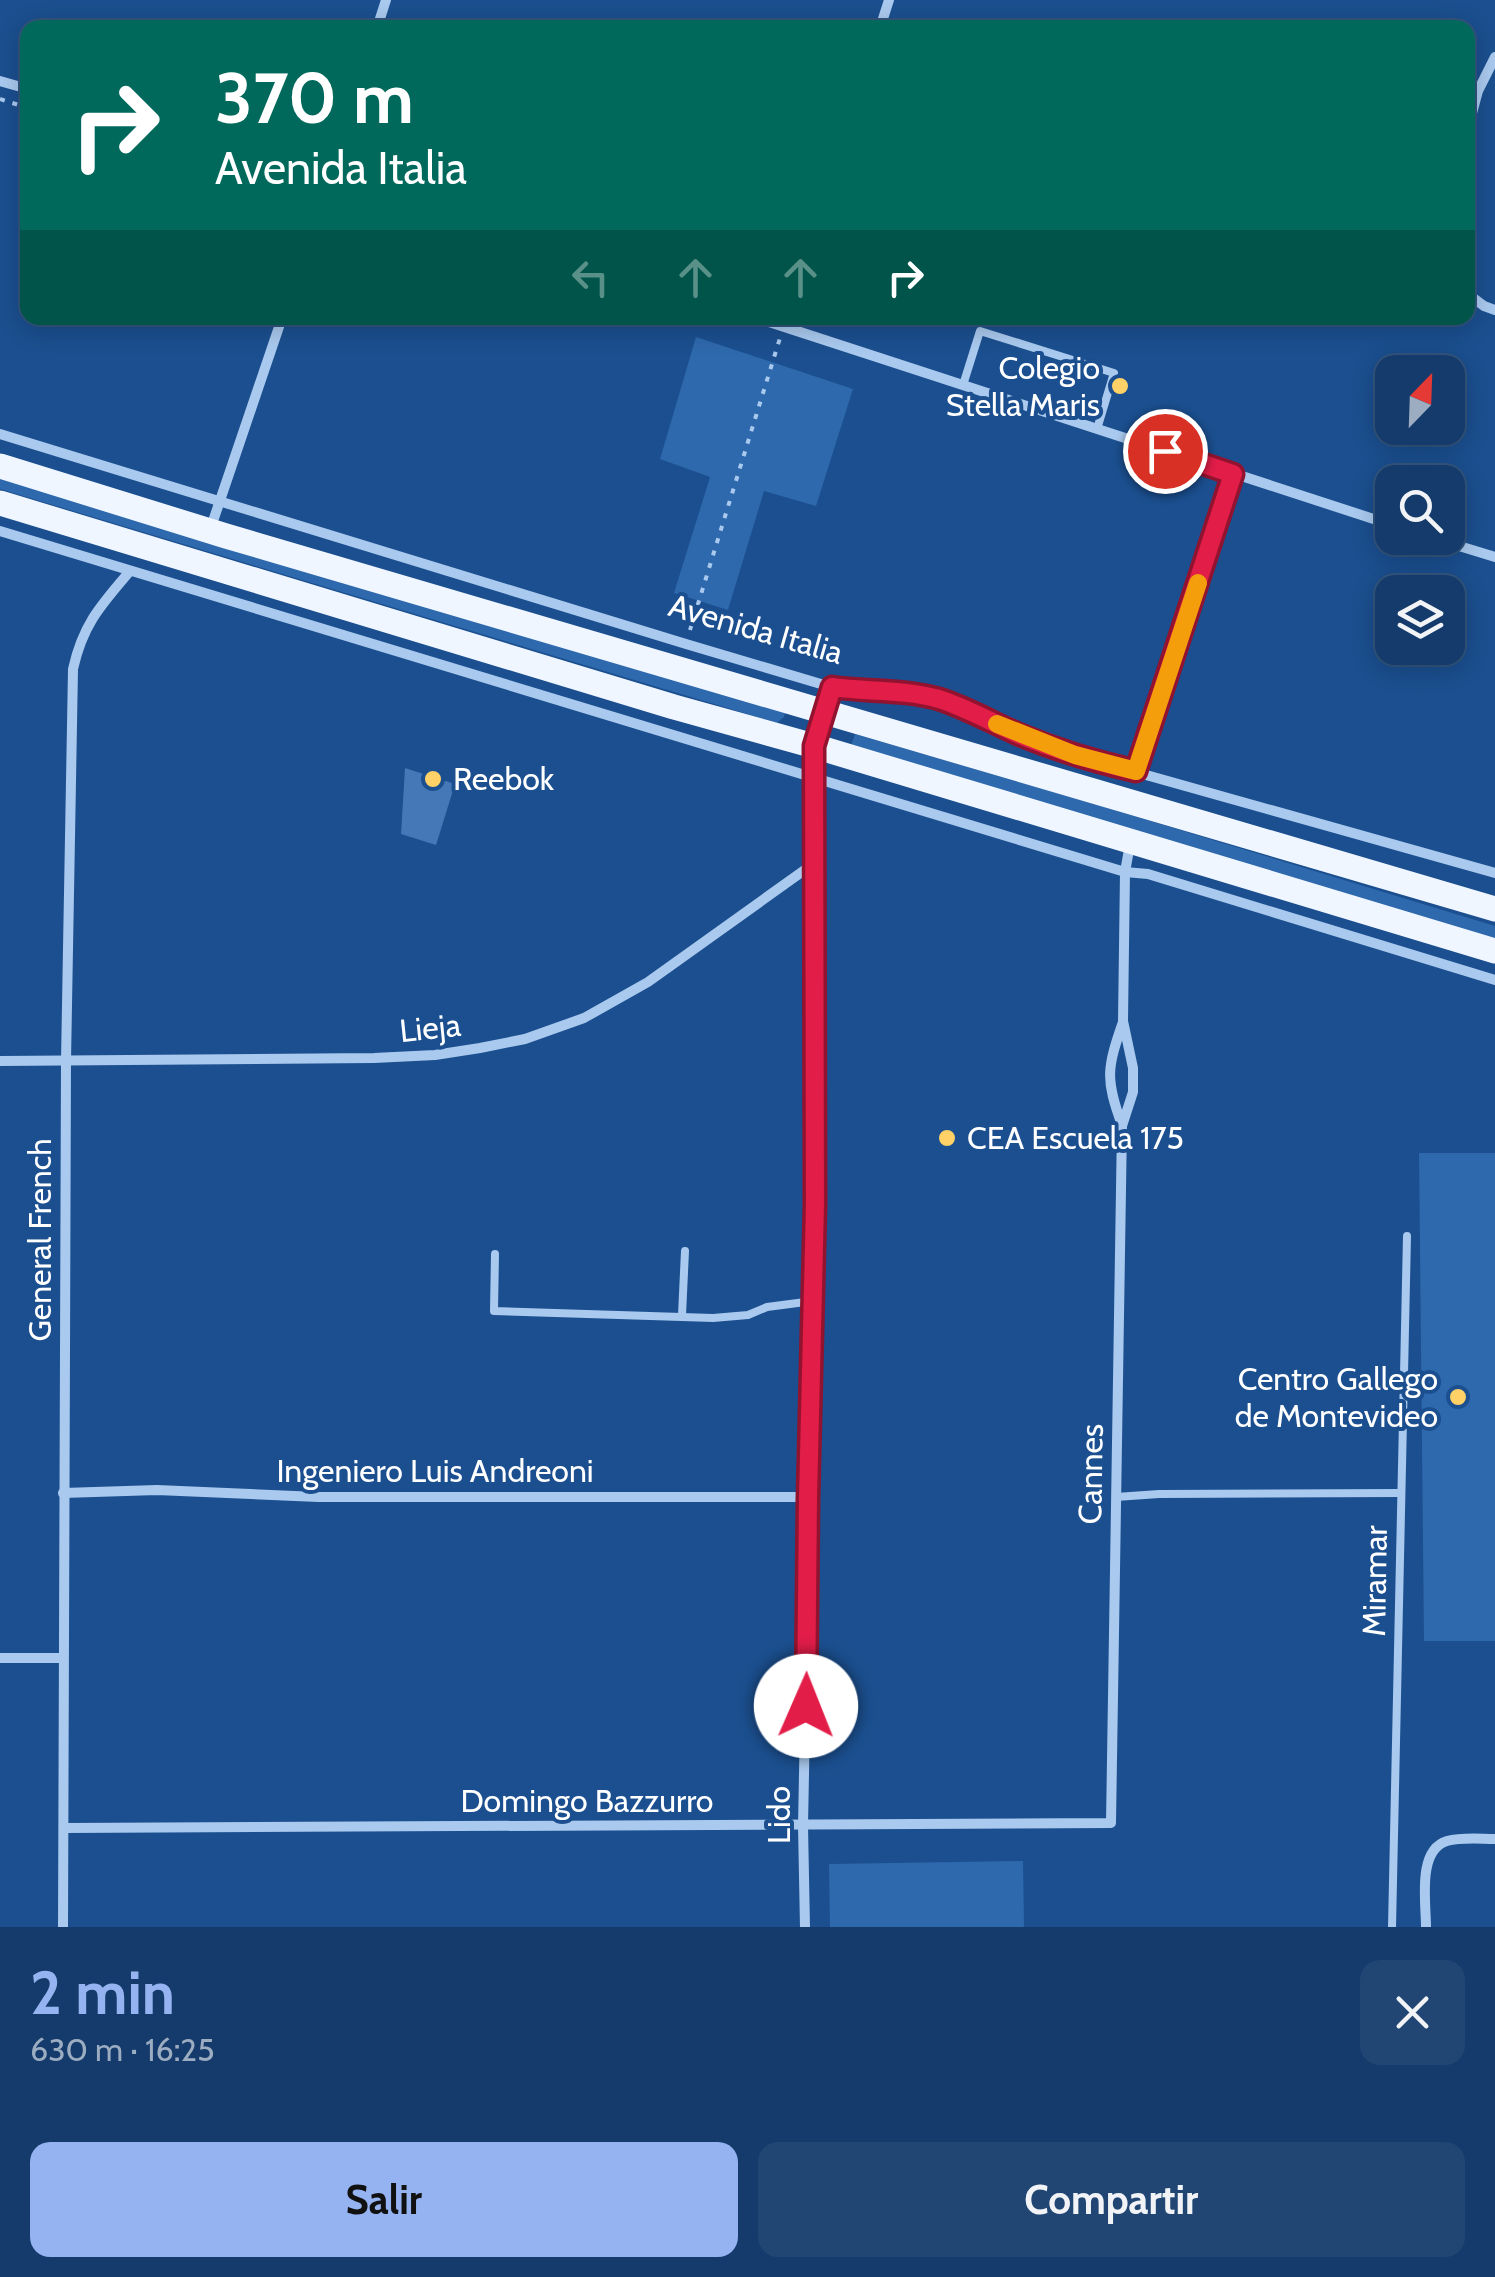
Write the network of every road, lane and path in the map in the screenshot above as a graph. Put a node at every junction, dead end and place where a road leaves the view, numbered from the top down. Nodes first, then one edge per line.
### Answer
1 (1495, 57) edge
2 (1475, 102) edge
3 (280, 325) edge
4 (785, 325) edge
5 (794, 325) edge
6 (963, 385) junction
7 (1096, 428) junction
8 (0, 434) edge
9 (0, 466) edge
10 (1233, 474) junction
11 (218, 502) junction
12 (0, 503) edge
13 (1375, 520) edge
14 (0, 531) edge
15 (210, 531) junction
16 (1465, 548) edge
17 (1495, 558) edge
18 (130, 571) junction
19 (686, 644) junction
20 (832, 687) junction
21 (823, 712) junction
22 (814, 746) junction
23 (1136, 771) junction
24 (814, 777) junction
25 (1130, 841) junction
26 (813, 864) junction
27 (1125, 872) junction
28 (1495, 874) edge
29 (1495, 909) edge
30 (1495, 950) edge
31 (1495, 980) edge
32 (1123, 1020) junction
33 (0, 1061) edge
34 (66, 1061) junction
35 (1122, 1126) junction
36 (1407, 1236) dead end
37 (685, 1251) dead end
38 (496, 1254) dead end
39 (813, 1301) junction
40 (682, 1315) junction
41 (63, 1493) junction
42 (1402, 1493) junction
43 (1116, 1497) junction
44 (808, 1498) junction
45 (0, 1658) edge
46 (64, 1658) junction
47 (1110, 1823) joint
48 (802, 1826) junction
49 (64, 1828) junction
50 (1495, 1840) edge
51 (63, 1927) edge
52 (805, 1927) edge
53 (1392, 1927) edge
54 (1426, 1927) edge

1 - 2 street
3 - 11 street
4 - 19 path
5 - 6 street
6 - 7 street
6 - 7 lane
7 - 10 street
8 - 11 street, Avenida Italia
9 - 15 main road, Avenida Italia
10 - 13 street
10 - 23 street
11 - 15 street
11 - 19 street, Avenida Italia
12 - 22 main road
14 - 18 street
15 - 21 main road, Avenida Italia
16 - 17 street
18 - 24 street
18 - 34 street, General French
19 - 20 street, Avenida Italia
20 - 21 street, Lido
20 - 23 street, Avenida Italia
21 - 22 street, Lido
21 - 29 main road, Avenida Italia
22 - 24 street, Lido
22 - 25 main road
23 - 28 street, Avenida Italia
24 - 26 street, Lido
24 - 27 street
25 - 27 street, Cannes
25 - 30 main road
26 - 34 street, Lieja
26 - 39 street, Lido
27 - 31 street
27 - 32 street, Cannes
32 - 35 street, Cannes
32 - 35 street, Cannes
33 - 34 street, Lieja
34 - 41 street, General French
35 - 43 street, Cannes
36 - 42 lane, Miramar
37 - 40 lane
38 - 40 lane
39 - 40 lane
39 - 44 street, Lido
41 - 44 street, Ingeniero Luis Andreoni
41 - 46 street, General French
42 - 43 lane
42 - 53 lane, Miramar
43 - 47 street, Cannes
44 - 48 street, Lido
45 - 46 street
46 - 49 street, General French
47 - 48 street, Domingo Bazzurro
48 - 49 street, Domingo Bazzurro
48 - 52 street, Lido
49 - 51 street, General French
50 - 54 street

